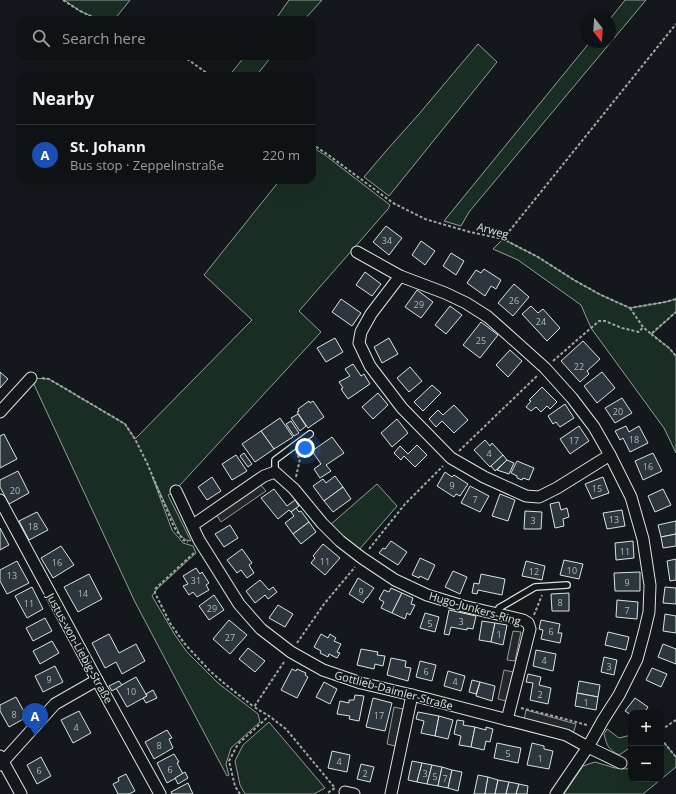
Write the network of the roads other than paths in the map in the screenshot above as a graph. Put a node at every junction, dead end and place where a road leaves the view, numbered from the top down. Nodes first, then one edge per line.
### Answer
1 (357, 252) dead end
2 (400, 276) junction
3 (30, 378) road end
4 (0, 412) edge
5 (310, 434) dead end
6 (610, 456) junction
7 (275, 472) junction
8 (176, 490) dead end
9 (0, 500) edge
10 (193, 525) junction
11 (568, 584) dead end
12 (498, 614) junction
13 (97, 680) junction
14 (412, 695) junction
15 (507, 720) junction
16 (588, 747) junction
17 (1, 761) edge
18 (621, 763) dead end
19 (21, 794) edge
20 (160, 794) edge
21 (392, 794) edge
22 (556, 794) edge

1 - 2 street
2 - 6 street
2 - 6 street
3 - 4 street
5 - 7 lane
6 - 16 street
7 - 10 street
7 - 12 street, Hugo-Junkers-Ring
8 - 10 street, Gottlieb-Daimler-Straße
9 - 13 street, Justus-von-Liebig-Straße
10 - 14 street, Gottlieb-Daimler-Straße
11 - 12 lane
12 - 15 street, Hugo-Junkers-Ring
13 - 17 street
13 - 20 street, Justus-von-Liebig-Straße
14 - 15 street, Gottlieb-Daimler-Straße
14 - 21 street
15 - 16 street, Gottlieb-Daimler-Straße
16 - 18 street, Gottlieb-Daimler-Straße
16 - 22 street
17 - 19 street

